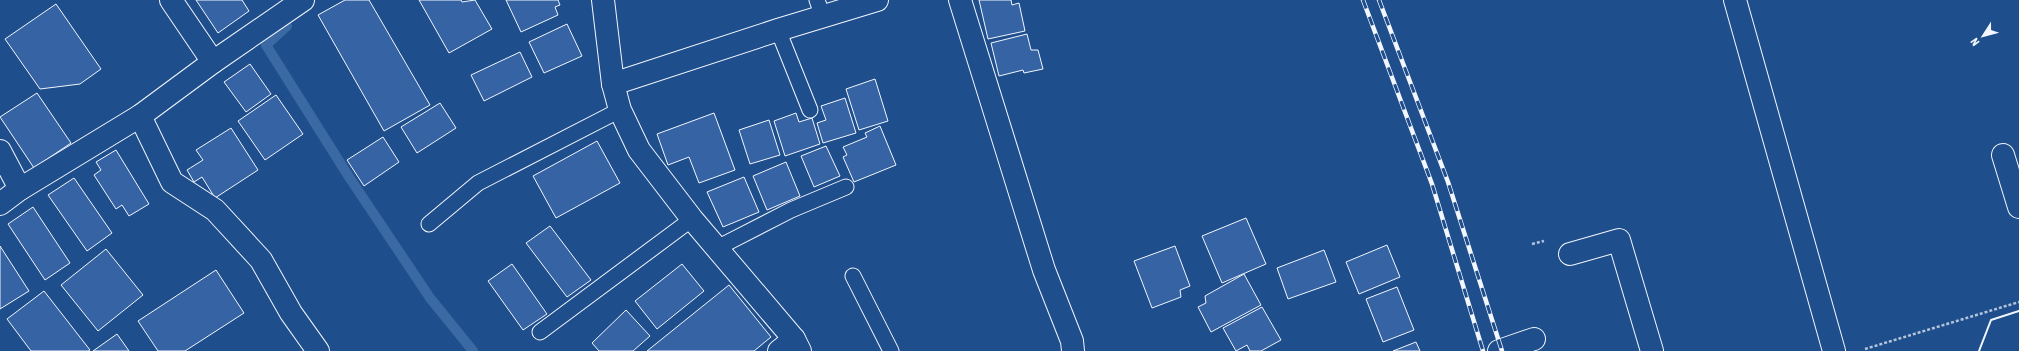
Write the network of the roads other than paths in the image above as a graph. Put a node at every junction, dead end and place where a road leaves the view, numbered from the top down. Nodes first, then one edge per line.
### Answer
1 (171, 0) edge
2 (303, 0) edge
3 (603, 0) edge
4 (877, 0) edge
5 (960, 0) edge
6 (1735, 0) edge
7 (820, 8) edge
8 (778, 30) junction
9 (213, 62) junction
10 (613, 84) junction
11 (620, 110) junction
12 (810, 110) dead end
13 (140, 116) junction
14 (0, 152) edge
15 (2010, 164) edge
16 (846, 187) dead end
17 (20, 189) junction
18 (0, 204) edge
19 (2019, 207) edge
20 (692, 218) junction
21 (429, 224) dead end
22 (717, 248) junction
23 (1570, 254) dead end
24 (853, 276) dead end
25 (540, 332) dead end
26 (1534, 339) dead end
27 (791, 347) edge
28 (318, 351) edge
29 (891, 351) edge
30 (1073, 351) edge
31 (1499, 351) edge
32 (1652, 351) edge
33 (1834, 351) edge

1 - 9 street
2 - 9 street
3 - 10 street
4 - 7 street
5 - 30 street
6 - 33 street
7 - 8 street
8 - 10 street
8 - 12 lane
9 - 13 street
10 - 11 street
11 - 20 street
11 - 21 lane
13 - 17 street
13 - 28 street
14 - 17 street
15 - 19 street
16 - 22 lane
17 - 18 street
20 - 22 street
20 - 25 lane
22 - 27 street
23 - 32 street
24 - 29 lane
26 - 31 street

